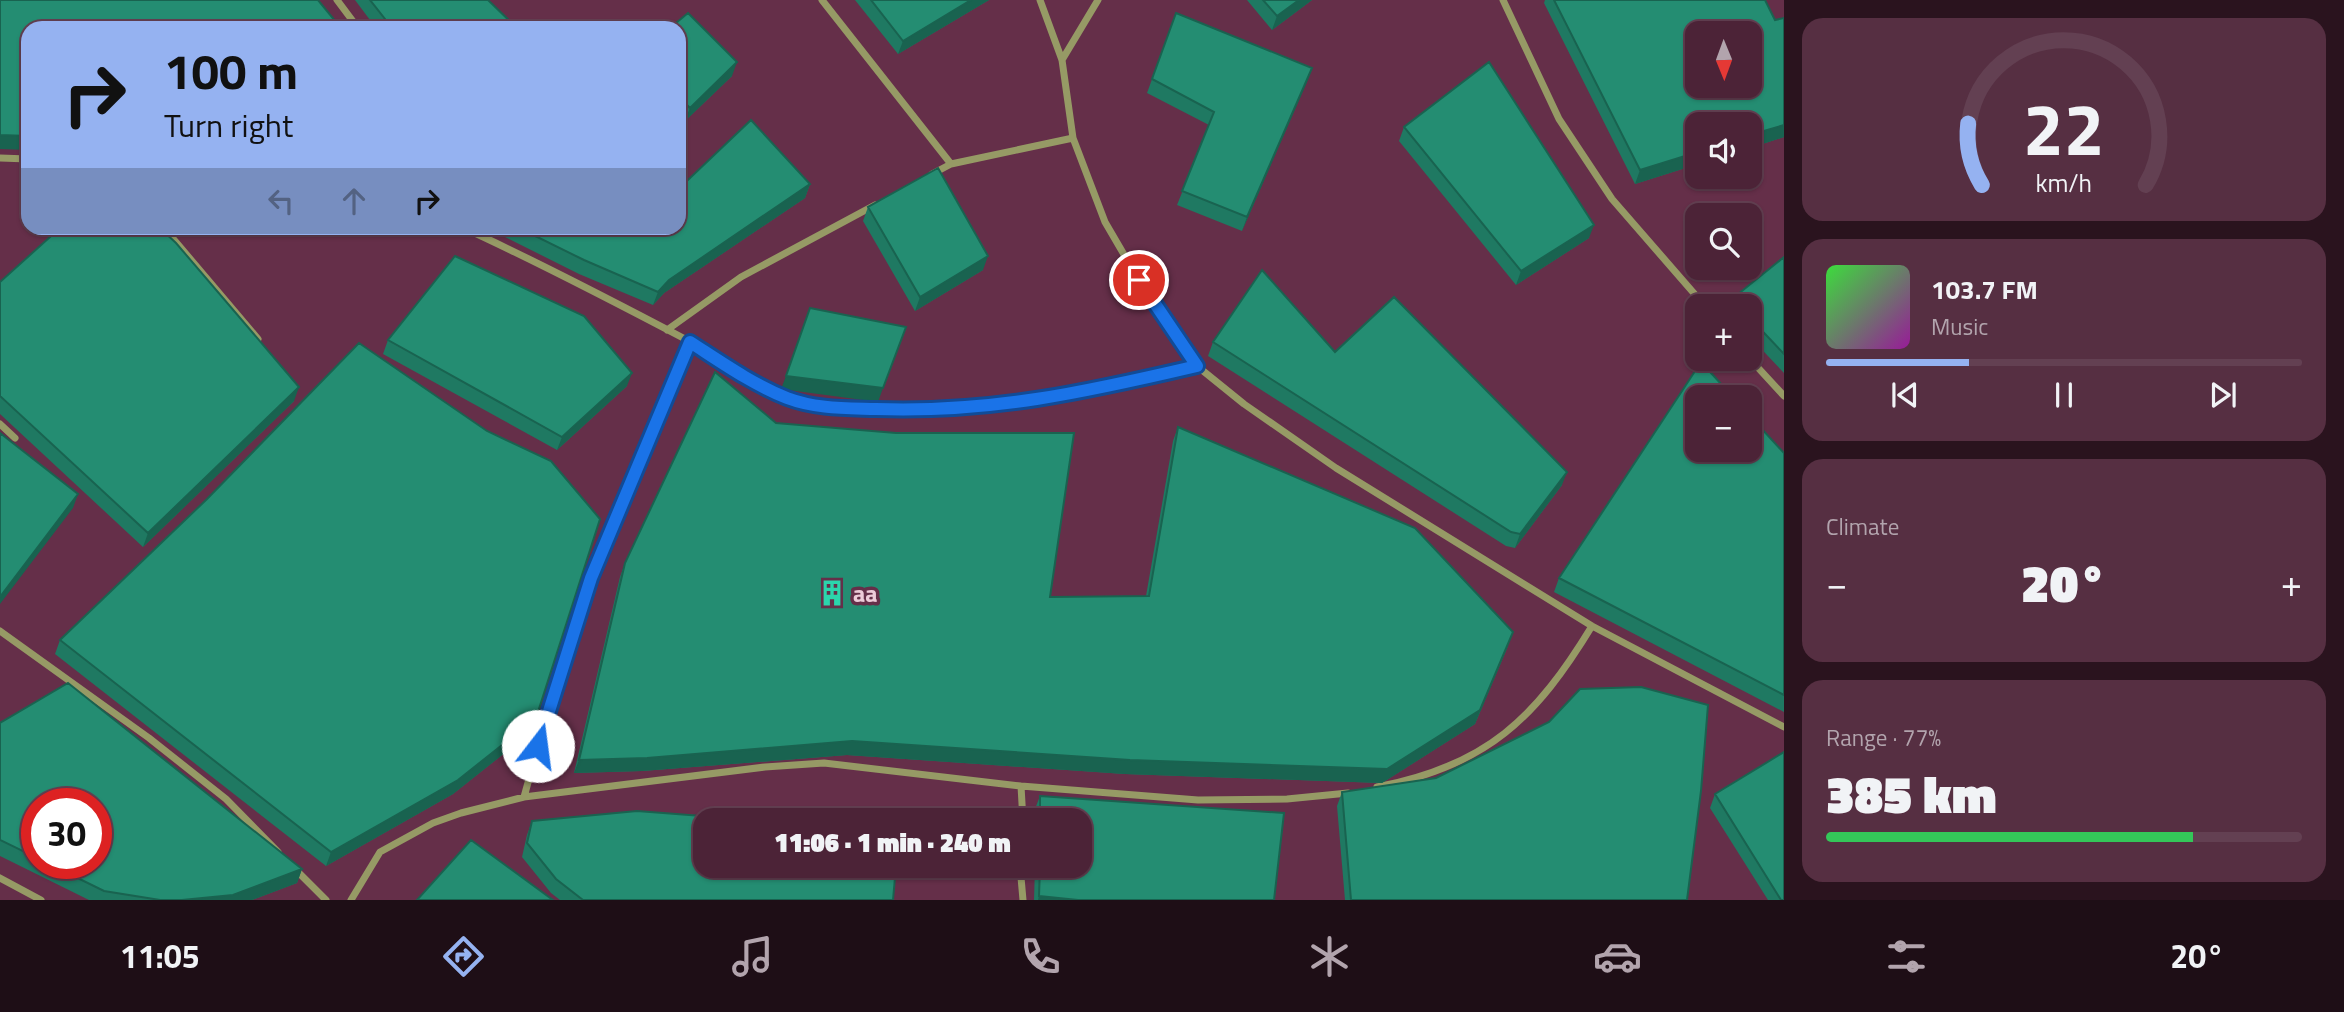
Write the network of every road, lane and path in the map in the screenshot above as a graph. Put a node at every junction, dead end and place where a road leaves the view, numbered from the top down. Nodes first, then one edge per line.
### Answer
1 (337, 0) edge
2 (822, 0) edge
3 (1040, 0) edge
4 (1098, 0) edge
5 (1503, 0) edge
6 (353, 21) edge
7 (1062, 60) junction
8 (1073, 138) junction
9 (0, 158) edge
10 (21, 159) edge
11 (951, 164) junction
12 (926, 177) edge
13 (878, 204) edge
14 (170, 235) edge
15 (479, 235) edge
16 (1694, 294) edge
17 (667, 330) junction
18 (690, 342) junction
19 (262, 344) edge
20 (1197, 366) junction
21 (1761, 371) edge
22 (1784, 396) edge
23 (0, 424) edge
24 (15, 438) dead end
25 (1592, 626) junction
26 (0, 631) edge
27 (1784, 727) edge
28 (1021, 786) junction
29 (1372, 788) edge
30 (1360, 790) edge
31 (524, 797) junction
32 (1022, 808) edge
33 (0, 878) edge
34 (1021, 878) edge
35 (41, 900) edge
36 (326, 900) edge
37 (351, 900) edge
38 (1023, 900) edge

1 - 6 street
2 - 11 street
3 - 7 street
4 - 7 street
5 - 16 street
7 - 8 street
8 - 11 street
8 - 20 street
9 - 10 street
11 - 12 street
13 - 17 street
14 - 19 street
15 - 17 street
17 - 18 street
18 - 20 street
18 - 31 street
20 - 25 street
21 - 22 street
23 - 24 street
25 - 27 street
25 - 29 street
26 - 36 street
28 - 30 street
28 - 31 street
28 - 32 street
31 - 37 street
33 - 35 street
34 - 38 street

